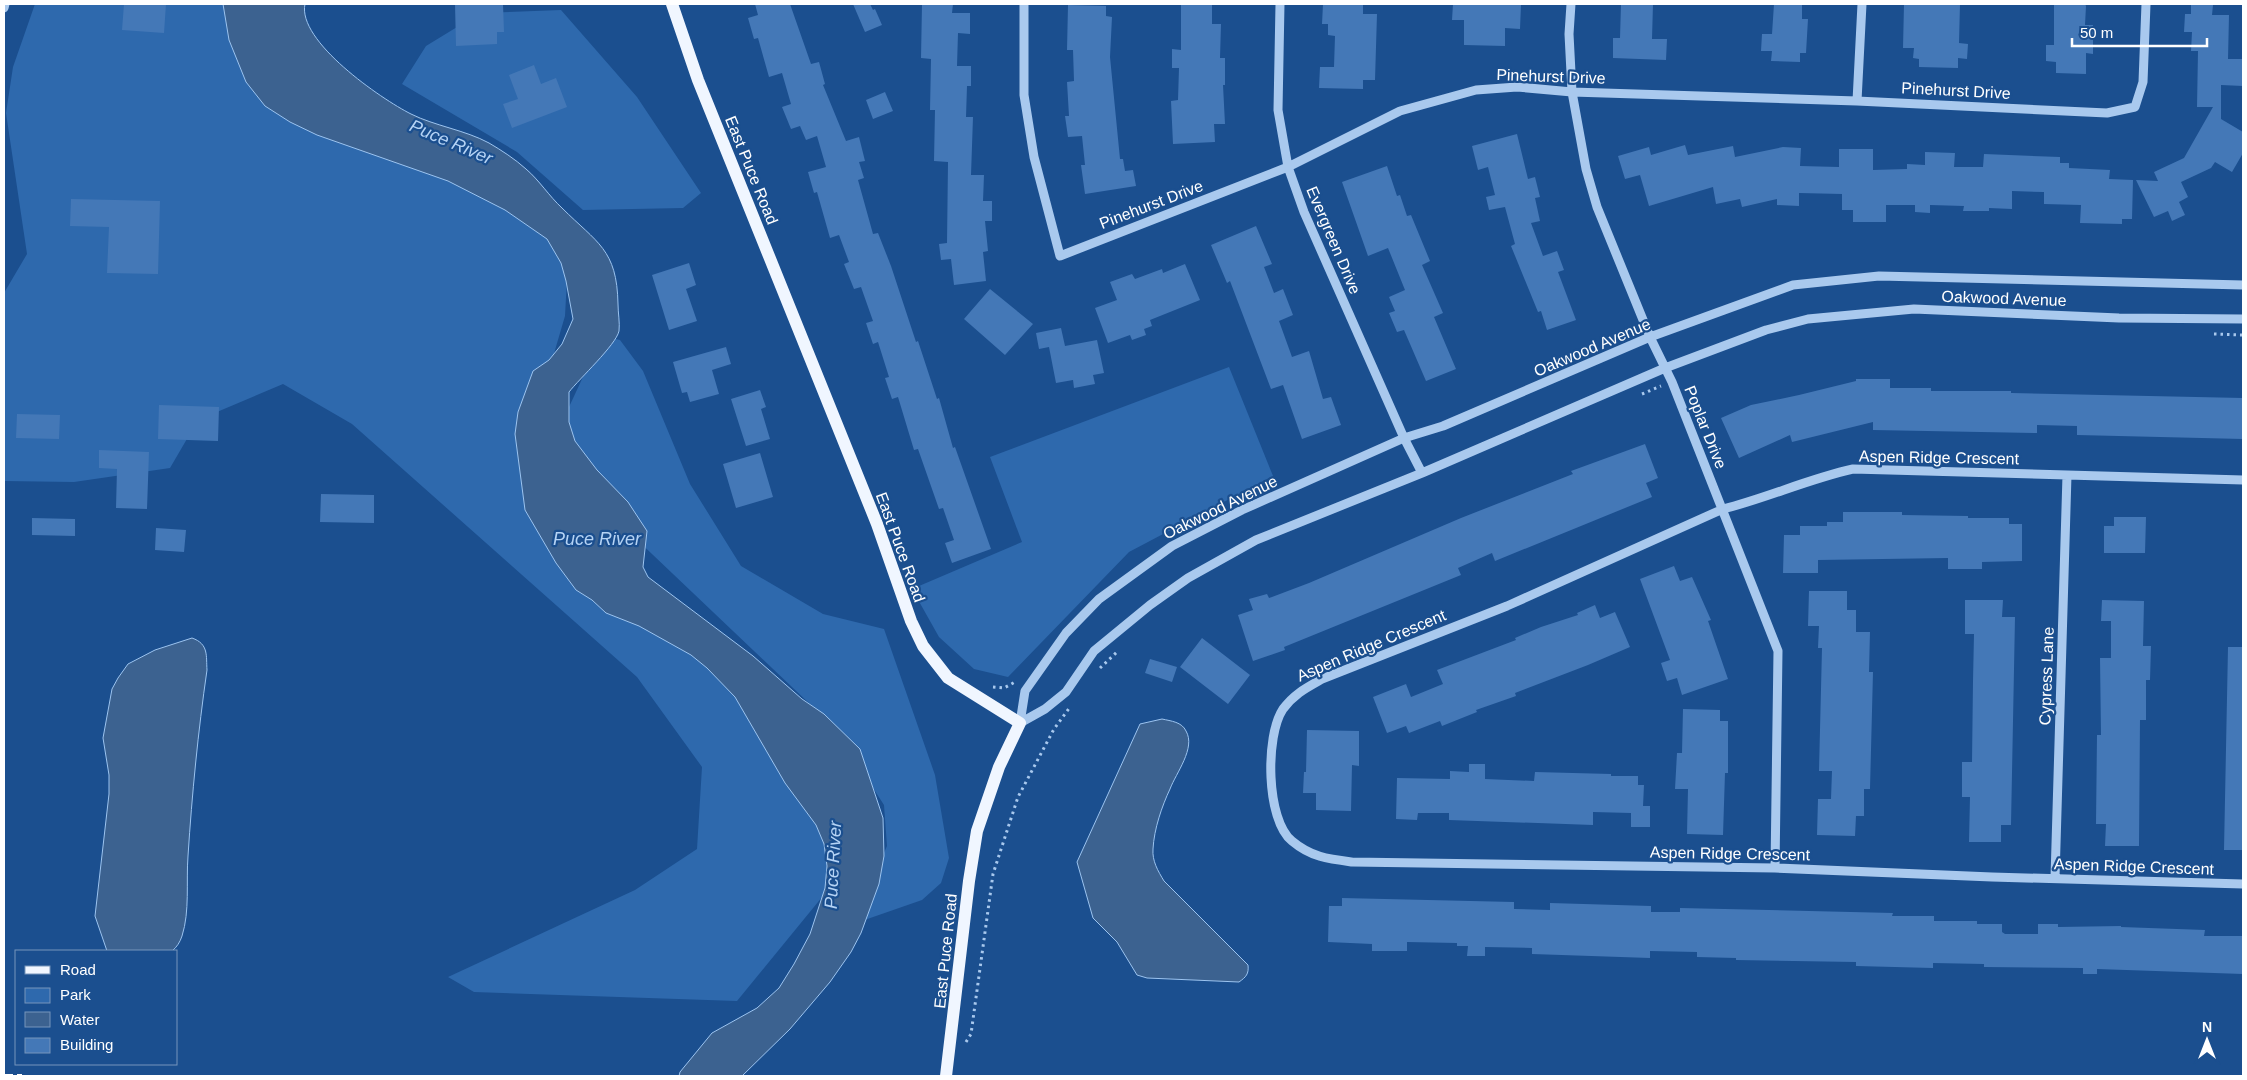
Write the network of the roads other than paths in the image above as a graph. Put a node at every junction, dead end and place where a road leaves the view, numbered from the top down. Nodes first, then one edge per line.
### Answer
1 (6, 4) edge
2 (672, 4) edge
3 (1024, 4) edge
4 (1280, 4) edge
5 (1571, 4) edge
6 (1862, 4) edge
7 (2146, 4) edge
8 (4, 8) edge
9 (1572, 92) junction
10 (1857, 101) junction
11 (1288, 168) junction
12 (2243, 286) edge
13 (2243, 319) edge
14 (1650, 337) junction
15 (1665, 368) junction
16 (1404, 438) junction
17 (1422, 473) junction
18 (2067, 475) junction
19 (2243, 480) edge
20 (1722, 509) junction
21 (1020, 724) junction
22 (1775, 868) junction
23 (2055, 878) junction
24 (2243, 884) edge
25 (948, 1070) edge

1 - 8 street
2 - 21 main road, East Puce Road
3 - 11 street, Pinehurst Drive
4 - 11 street, Evergreen Drive
5 - 9 street, Poplar Drive
6 - 10 street
7 - 10 street, Pinehurst Drive
9 - 10 street, Pinehurst Drive
9 - 11 street, Pinehurst Drive
9 - 14 street, Poplar Drive
11 - 16 street, Evergreen Drive
12 - 14 street, Oakwood Avenue
13 - 15 street, Oakwood Avenue
14 - 15 street, Poplar Drive
14 - 16 street, Oakwood Avenue
15 - 17 street, Oakwood Avenue
15 - 20 street, Poplar Drive
16 - 17 street, Evergreen Drive
16 - 21 street, Oakwood Avenue
17 - 21 street, Oakwood Avenue
18 - 19 street, Aspen Ridge Crescent
18 - 20 street, Aspen Ridge Crescent
18 - 23 street, Cypress Lane
20 - 22 street, Poplar Drive
20 - 22 street, Aspen Ridge Crescent
21 - 25 main road, East Puce Road
22 - 23 street, Aspen Ridge Crescent
23 - 24 street, Aspen Ridge Crescent

